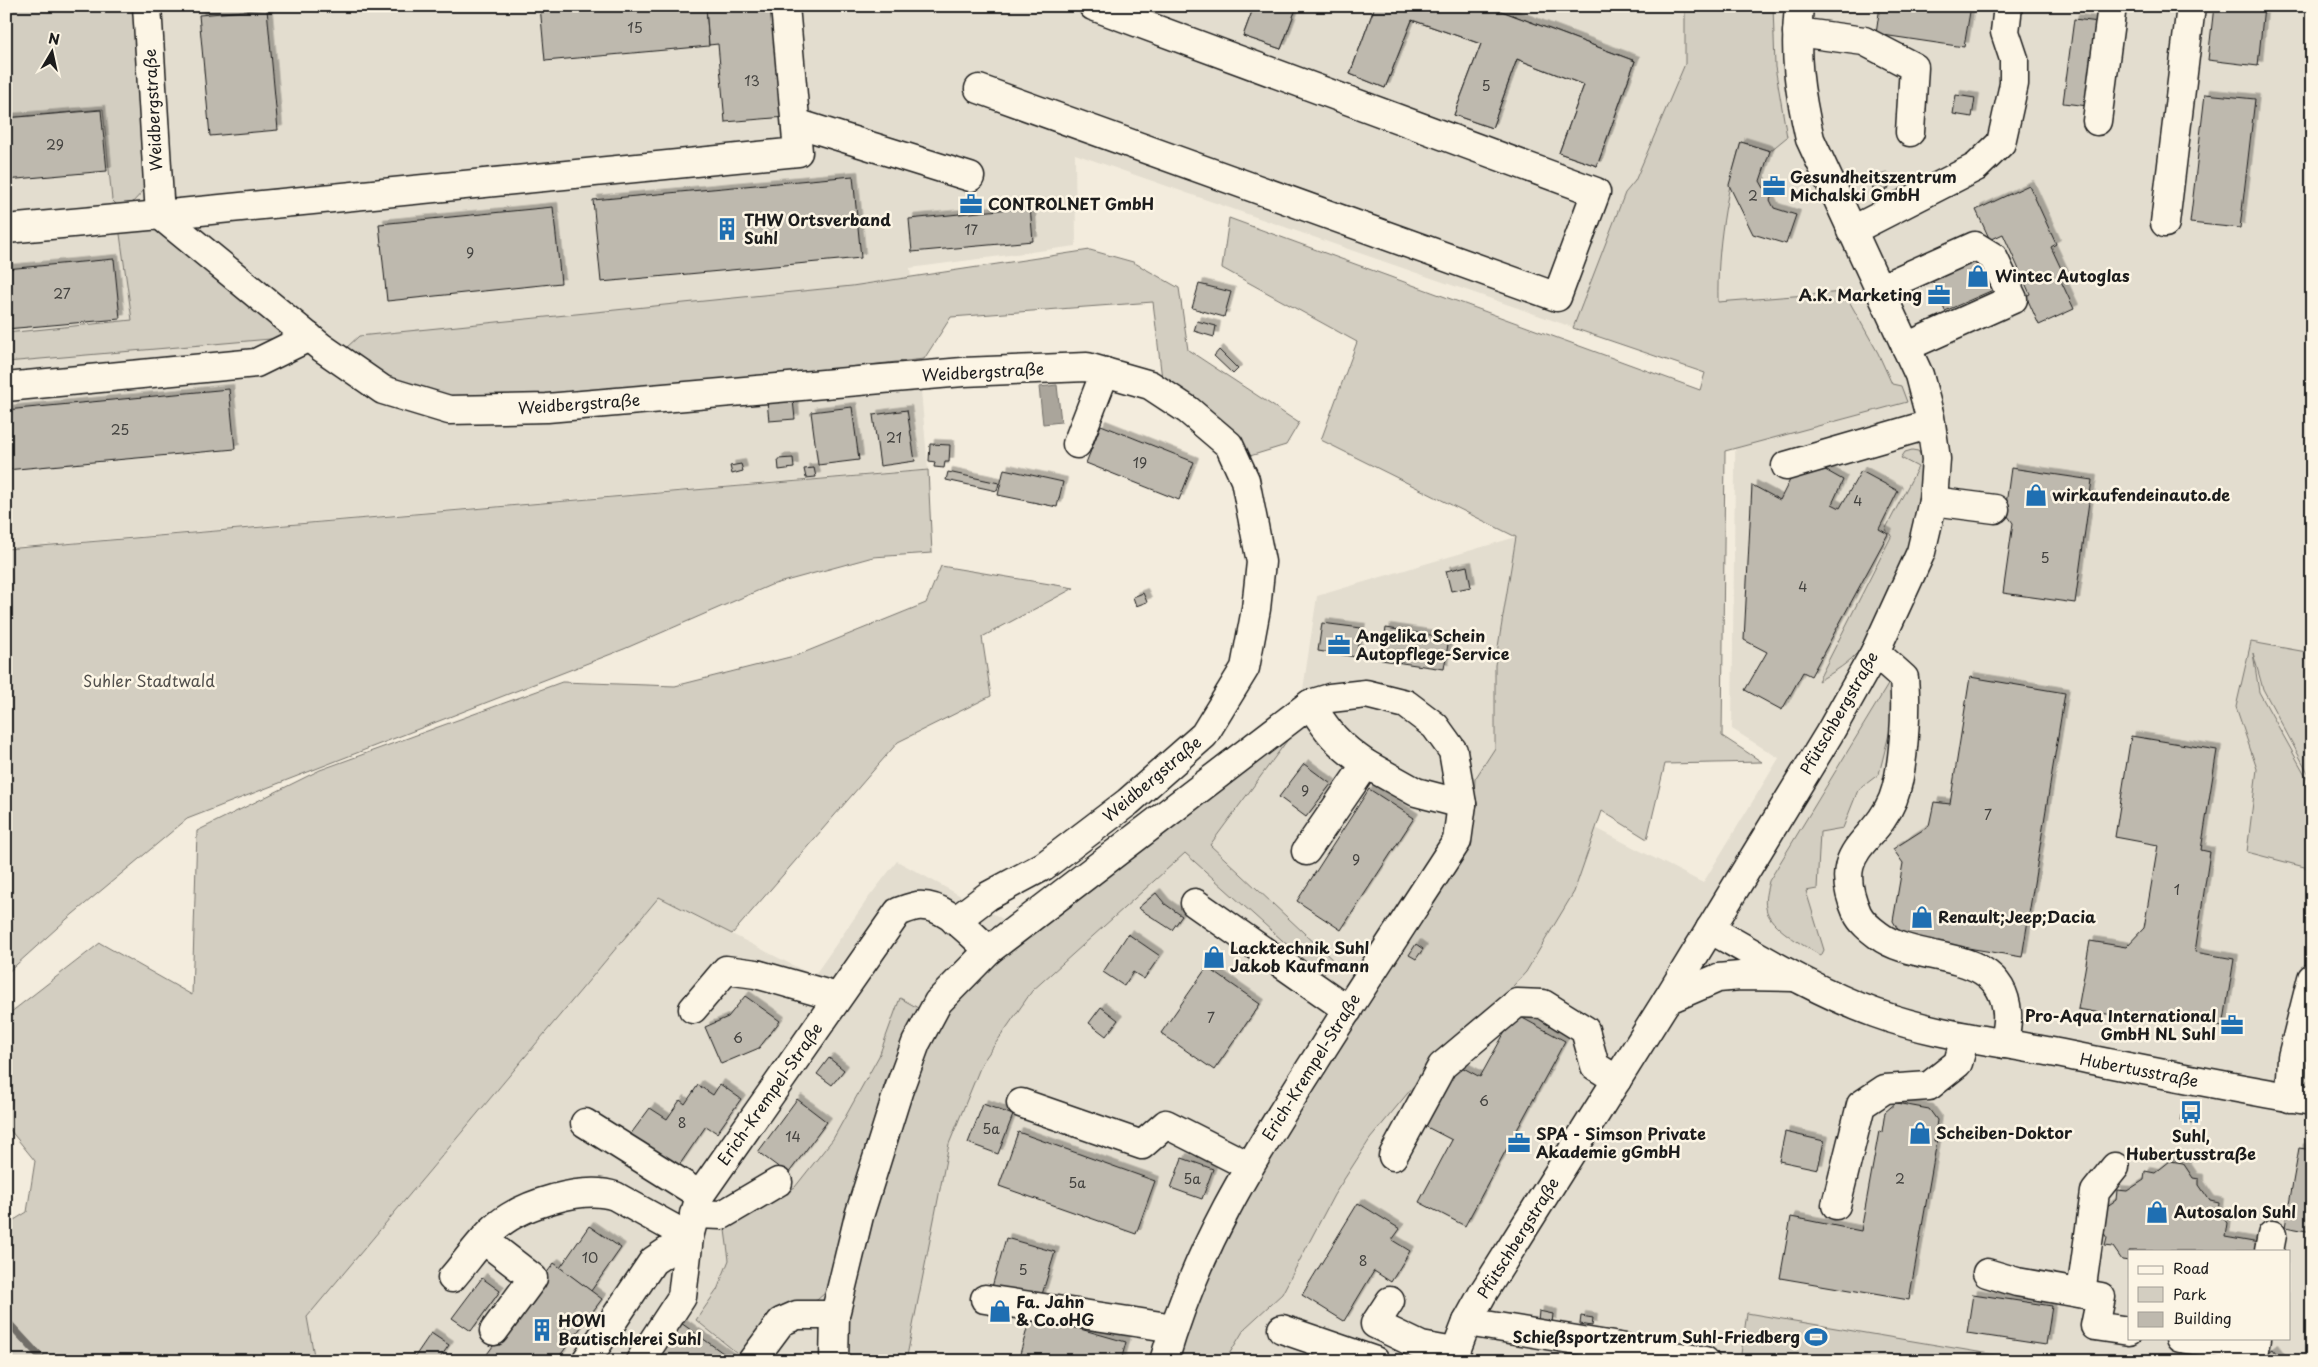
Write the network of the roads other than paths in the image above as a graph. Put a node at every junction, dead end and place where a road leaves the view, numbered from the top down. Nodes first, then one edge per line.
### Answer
1 (147, 6) edge
2 (785, 6) edge
3 (1093, 6) edge
4 (2008, 6) edge
5 (2112, 6) edge
6 (2191, 6) edge
7 (1798, 19) edge
8 (979, 89) dead end
9 (2097, 121) dead end
10 (796, 123) junction
11 (1910, 132) dead end
12 (970, 177) dead end
13 (160, 215) junction
14 (2165, 223) dead end
15 (6, 229) edge
16 (1851, 231) junction
17 (1879, 290) junction
18 (309, 337) junction
19 (1906, 347) junction
20 (1104, 372) junction
21 (6, 387) edge
22 (1931, 424) junction
23 (1077, 444) dead end
24 (1786, 466) dead end
25 (1933, 501) junction
26 (1994, 509) dead end
27 (1875, 652) junction
28 (1310, 704) junction
29 (1366, 764) junction
30 (1462, 804) junction
31 (1306, 851) dead end
32 (1195, 903) dead end
33 (955, 921) junction
34 (1710, 929) junction
35 (989, 950) junction
36 (1796, 977) junction
37 (2312, 978) edge
38 (838, 997) junction
39 (1667, 1000) junction
40 (693, 1009) dead end
41 (1348, 1010) junction
42 (1965, 1037) junction
43 (2004, 1044) junction
44 (1617, 1080) junction
45 (2301, 1099) edge
46 (1021, 1102) dead end
47 (585, 1123) dead end
48 (1392, 1156) dead end
49 (1248, 1166) junction
50 (2115, 1167) dead end
51 (778, 1182) dead end
52 (1836, 1205) dead end
53 (694, 1215) junction
54 (484, 1240) junction
55 (1987, 1273) dead end
56 (452, 1278) dead end
57 (2081, 1293) junction
58 (985, 1299) dead end
59 (1390, 1301) dead end
60 (835, 1315) junction
61 (1467, 1322) junction
62 (1174, 1328) junction
63 (1282, 1329) dead end
64 (494, 1331) dead end
65 (2128, 1331) edge
66 (2192, 1340) edge
67 (2257, 1340) edge
68 (1453, 1356) edge
69 (586, 1361) edge
70 (640, 1361) edge
71 (752, 1361) edge
72 (834, 1361) edge
73 (1164, 1361) edge
74 (1375, 1361) edge
75 (1705, 1361) edge

1 - 13 street, Weidbergstraße
2 - 10 street
3 - 8 street
4 - 16 street
5 - 9 street
6 - 14 street
7 - 11 street
7 - 16 street, Pfütschbergstraße
10 - 12 street
10 - 13 street
13 - 15 street
13 - 18 street, Weidbergstraße
16 - 17 street, Pfütschbergstraße
17 - 19 street, Pfütschbergstraße
17 - 19 street
18 - 20 street, Weidbergstraße
18 - 21 street
19 - 22 street, Pfütschbergstraße
20 - 23 street
20 - 33 street, Weidbergstraße
22 - 24 street
22 - 25 street, Pfütschbergstraße
25 - 26 street
25 - 27 street, Pfütschbergstraße
27 - 34 street, Pfütschbergstraße
27 - 43 street
28 - 29 street
28 - 30 street, Erich-Krempel-Straße
28 - 35 street, Erich-Krempel-Straße
29 - 30 street
29 - 31 street
30 - 41 street, Erich-Krempel-Straße
32 - 41 street
33 - 35 street, Erich-Krempel-Straße
33 - 38 street, Erich-Krempel-Straße
34 - 36 street, Hubertusstraße
34 - 39 street, Pfütschbergstraße
35 - 60 street, Erich-Krempel-Straße
36 - 39 street, Hubertusstraße
36 - 42 street, Hubertusstraße
37 - 45 street
38 - 40 street
38 - 53 street, Erich-Krempel-Straße
39 - 44 street, Pfütschbergstraße
41 - 49 street, Erich-Krempel-Straße
42 - 43 street, Hubertusstraße
42 - 52 street
43 - 45 street, Hubertusstraße
44 - 48 street
44 - 61 street, Pfütschbergstraße
46 - 49 street
47 - 53 street
49 - 62 street, Erich-Krempel-Straße
50 - 57 street
51 - 53 street
53 - 54 street
53 - 69 street, Erich-Krempel-Straße
53 - 70 street
54 - 56 street
54 - 64 street
55 - 57 street
57 - 65 street
58 - 62 street
59 - 68 street
60 - 71 street
60 - 72 street, Erich-Krempel-Straße
61 - 68 street, Pfütschbergstraße
61 - 75 street
62 - 73 street, Erich-Krempel-Straße
63 - 74 street
66 - 67 street

